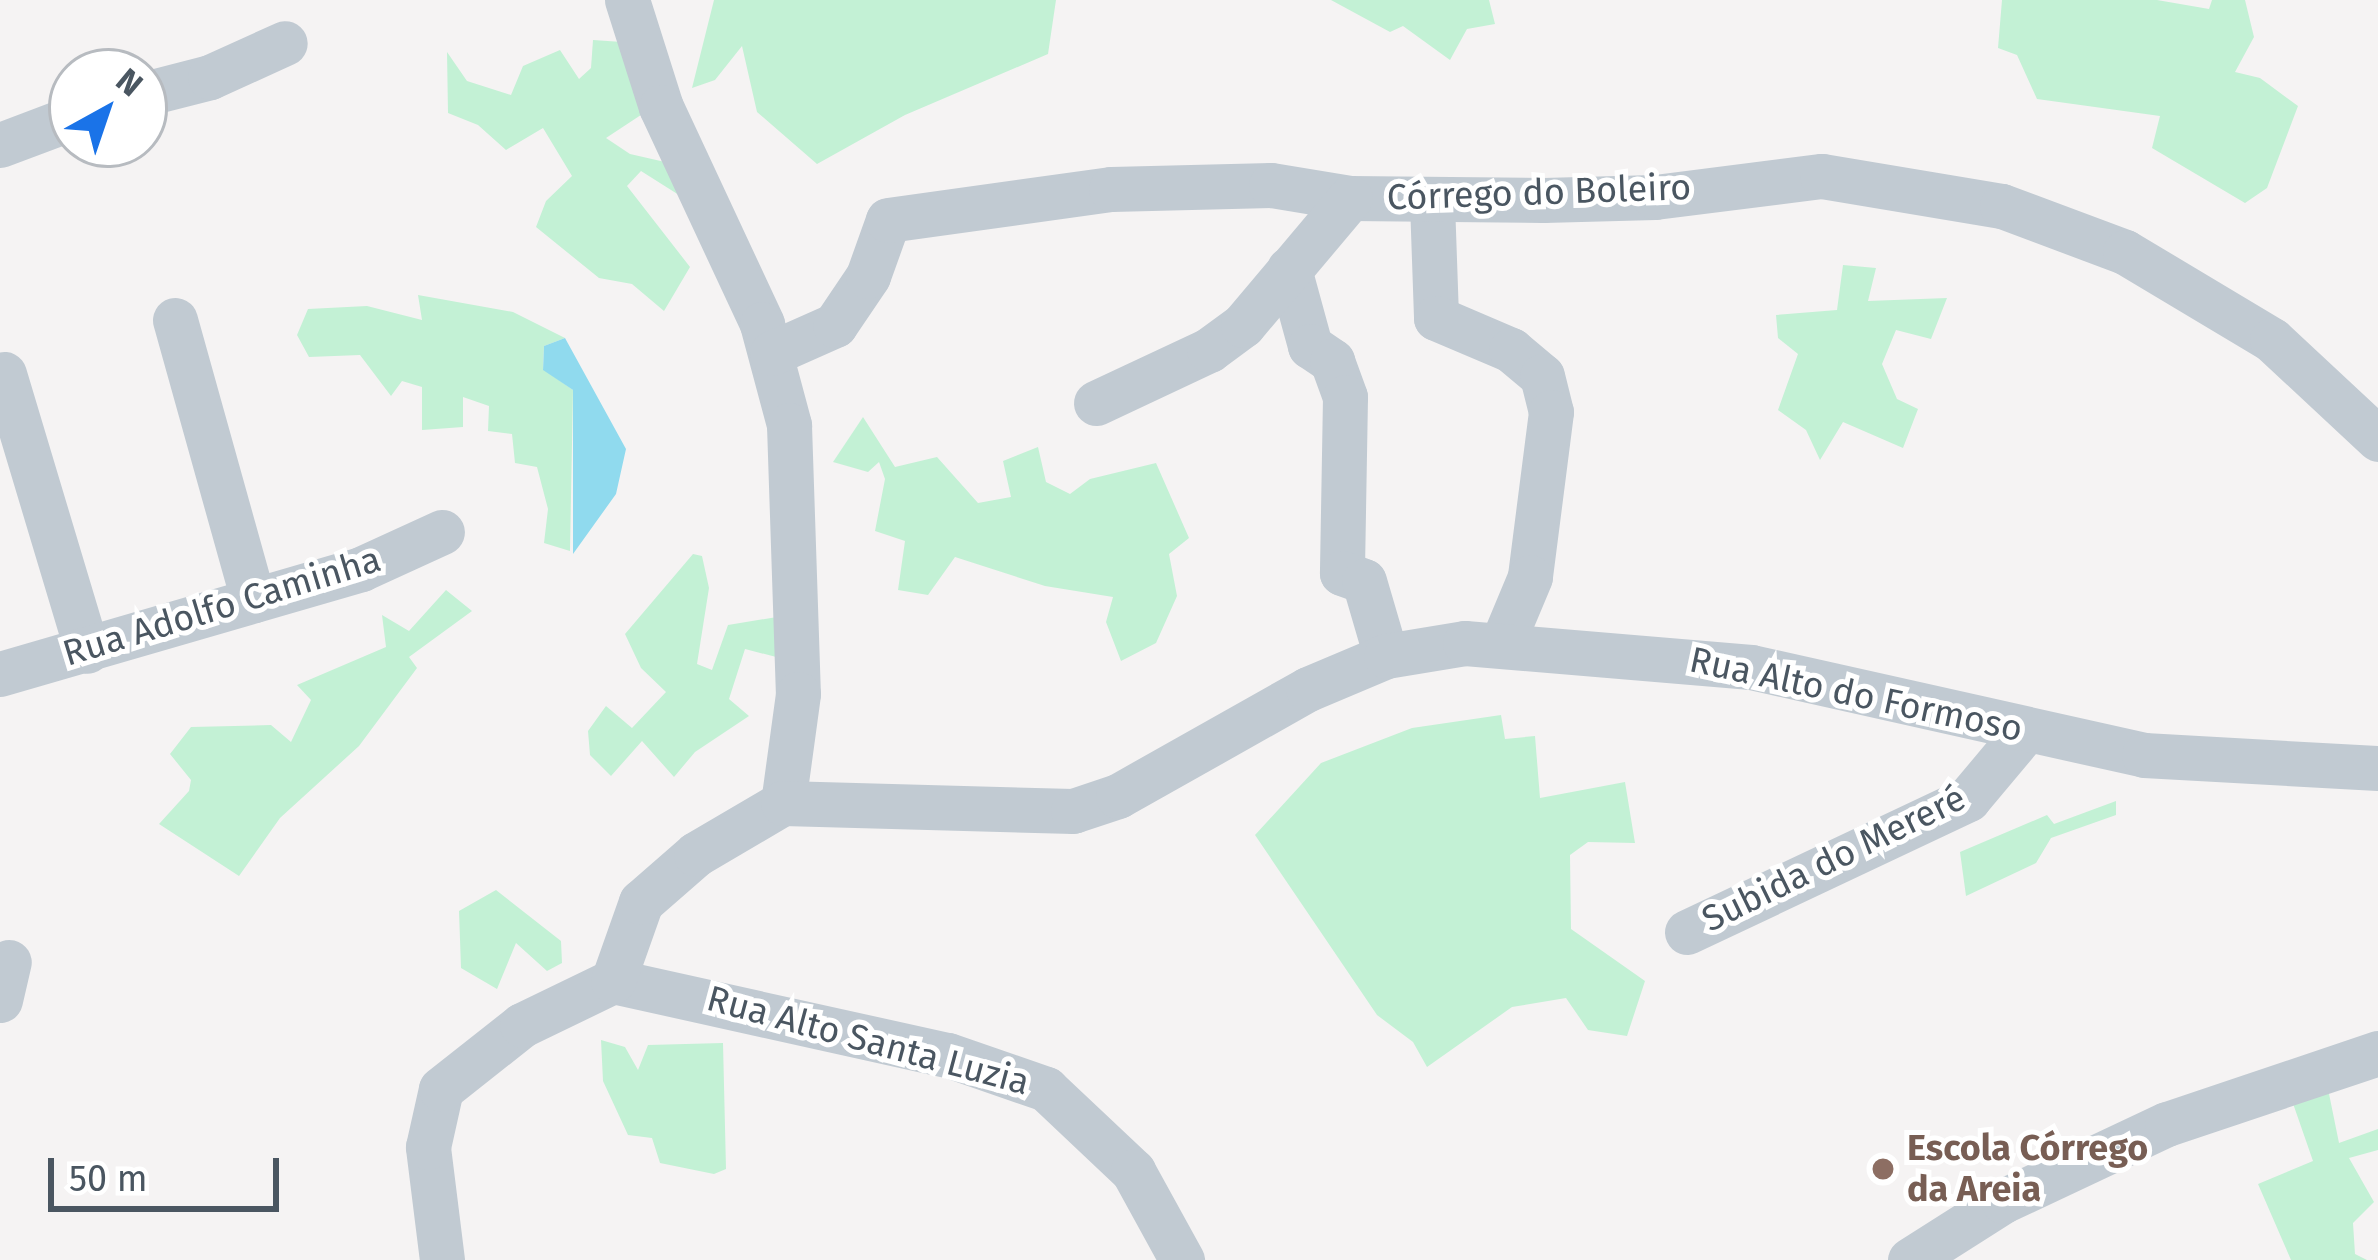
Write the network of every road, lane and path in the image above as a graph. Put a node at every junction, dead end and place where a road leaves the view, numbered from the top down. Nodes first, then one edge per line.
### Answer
1 (627, 0) edge
2 (285, 43) dead end
3 (168, 87) edge
4 (48, 127) edge
5 (0, 145) edge
6 (1350, 198) junction
7 (1432, 202) junction
8 (1289, 269) junction
9 (175, 320) dead end
10 (772, 353) junction
11 (4, 374) dead end
12 (1096, 403) dead end
13 (2378, 439) edge
14 (442, 532) dead end
15 (253, 600) junction
16 (1502, 644) junction
17 (87, 651) junction
18 (1386, 656) junction
19 (0, 674) edge
20 (2026, 730) junction
21 (2378, 768) edge
22 (783, 803) junction
23 (1687, 932) dead end
24 (613, 981) junction
25 (2378, 1053) edge
26 (442, 1260) edge
27 (1181, 1260) edge
28 (1910, 1260) edge

1 - 10 street
2 - 3 street
4 - 5 street
6 - 7 street, Córrego do Boleiro
6 - 8 street
6 - 10 street, Córrego do Boleiro
7 - 13 street, Córrego do Boleiro
7 - 16 street
8 - 12 street
8 - 18 street
9 - 15 street
10 - 22 street
11 - 17 street
14 - 15 street, Rua Adolfo Caminha
15 - 17 street, Rua Adolfo Caminha
16 - 18 street, Rua Alto do Formoso
16 - 20 street, Rua Alto do Formoso
17 - 19 street, Rua Adolfo Caminha
18 - 22 street, Rua Alto do Formoso
20 - 21 street, Rua Alto do Formoso
20 - 23 street, Subida do Mereré
22 - 24 street
24 - 26 street
24 - 27 street, Rua Alto Santa Luzia
25 - 28 street

